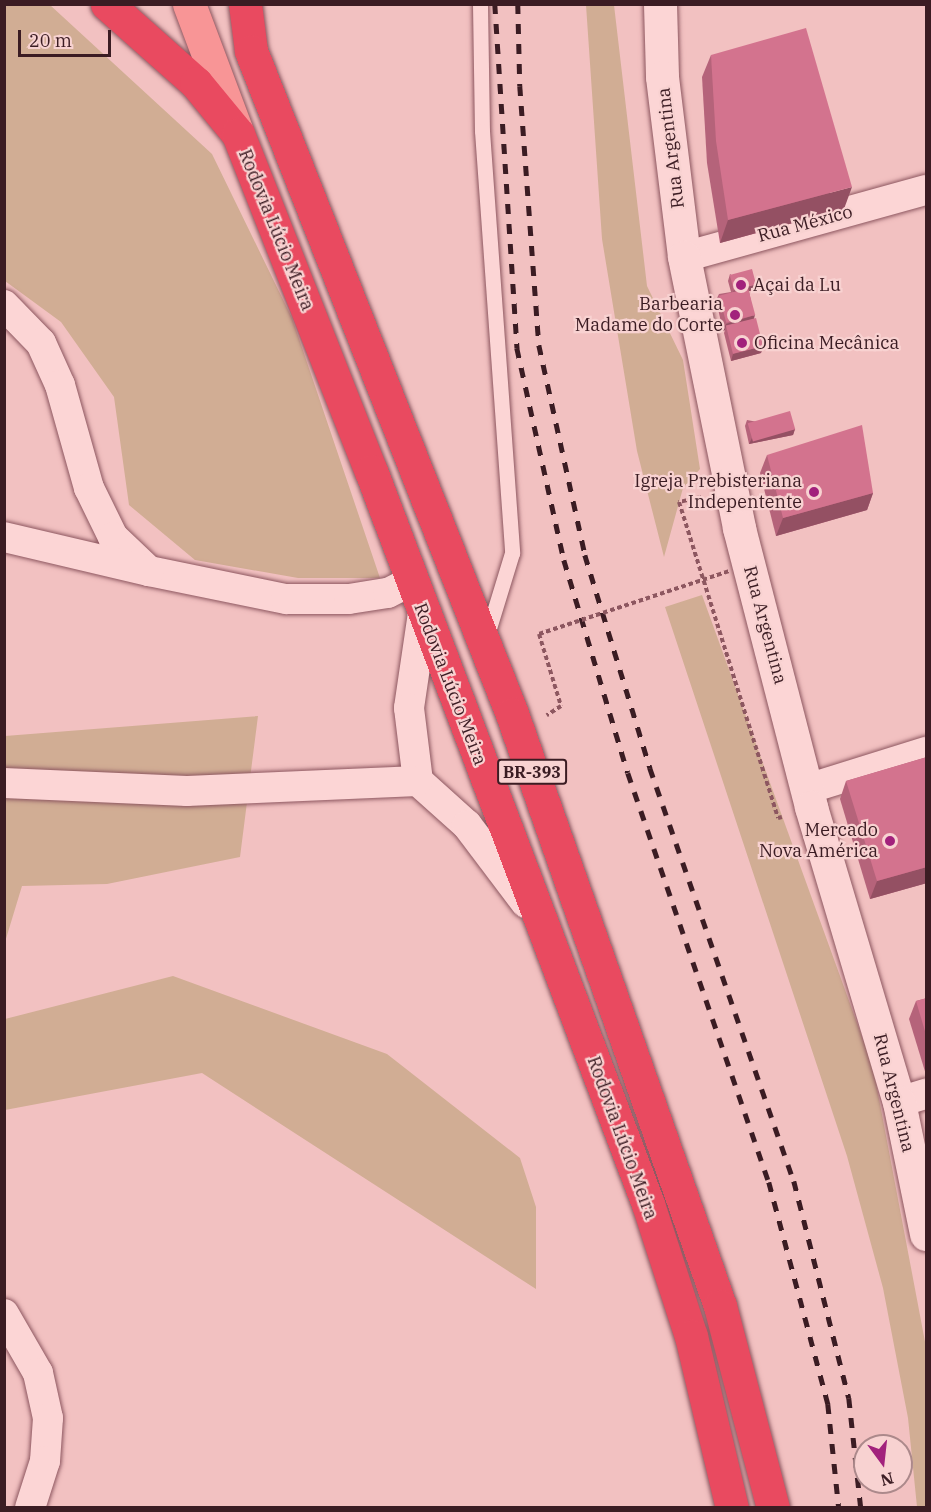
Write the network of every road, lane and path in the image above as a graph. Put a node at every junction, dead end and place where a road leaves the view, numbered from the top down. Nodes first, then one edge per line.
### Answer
1 (107, 4) edge
2 (189, 4) edge
3 (232, 4) edge
4 (245, 4) edge
5 (480, 4) edge
6 (660, 4) edge
7 (251, 51) junction
8 (238, 134) junction
9 (924, 196) edge
10 (684, 257) junction
11 (4, 305) edge
12 (706, 507) dead end
13 (4, 537) edge
14 (727, 561) dead end
15 (149, 571) junction
16 (412, 581) junction
17 (423, 613) junction
18 (485, 640) junction
19 (519, 733) junction
20 (927, 752) edge
21 (418, 781) junction
22 (4, 783) edge
23 (809, 798) junction
24 (543, 927) junction
25 (913, 1098) edge
26 (927, 1234) edge
27 (4, 1314) edge
28 (30, 1508) edge
29 (732, 1508) edge
30 (773, 1508) edge

1 - 8 highway
2 - 8 main road, Rodovia Lúcio Meira / BR-393
3 - 7 main road, Rodovia Lúcio Meira / BR-393
4 - 7 highway
5 - 18 lane
6 - 10 street, Rua Argentina
7 - 18 highway, Rodovia Lúcio Meira / BR-393
8 - 16 highway, Rodovia Lúcio Meira / BR-393
9 - 10 street, Rua México
10 - 23 street, Rua Argentina
11 - 15 street
12 - 23 path
13 - 15 street
14 - 19 path, bridge
15 - 16 street
16 - 17 highway, Rodovia Lúcio Meira / BR-393
17 - 21 street
17 - 24 highway, Rodovia Lúcio Meira / BR-393
18 - 19 highway, Rodovia Lúcio Meira / BR-393
19 - 30 highway, Rodovia Lúcio Meira / BR-393
20 - 23 street
21 - 22 street
21 - 24 street
23 - 25 street, Rua Argentina
24 - 29 highway, Rodovia Lúcio Meira / BR-393
25 - 26 street, Rua Argentina
27 - 28 street

